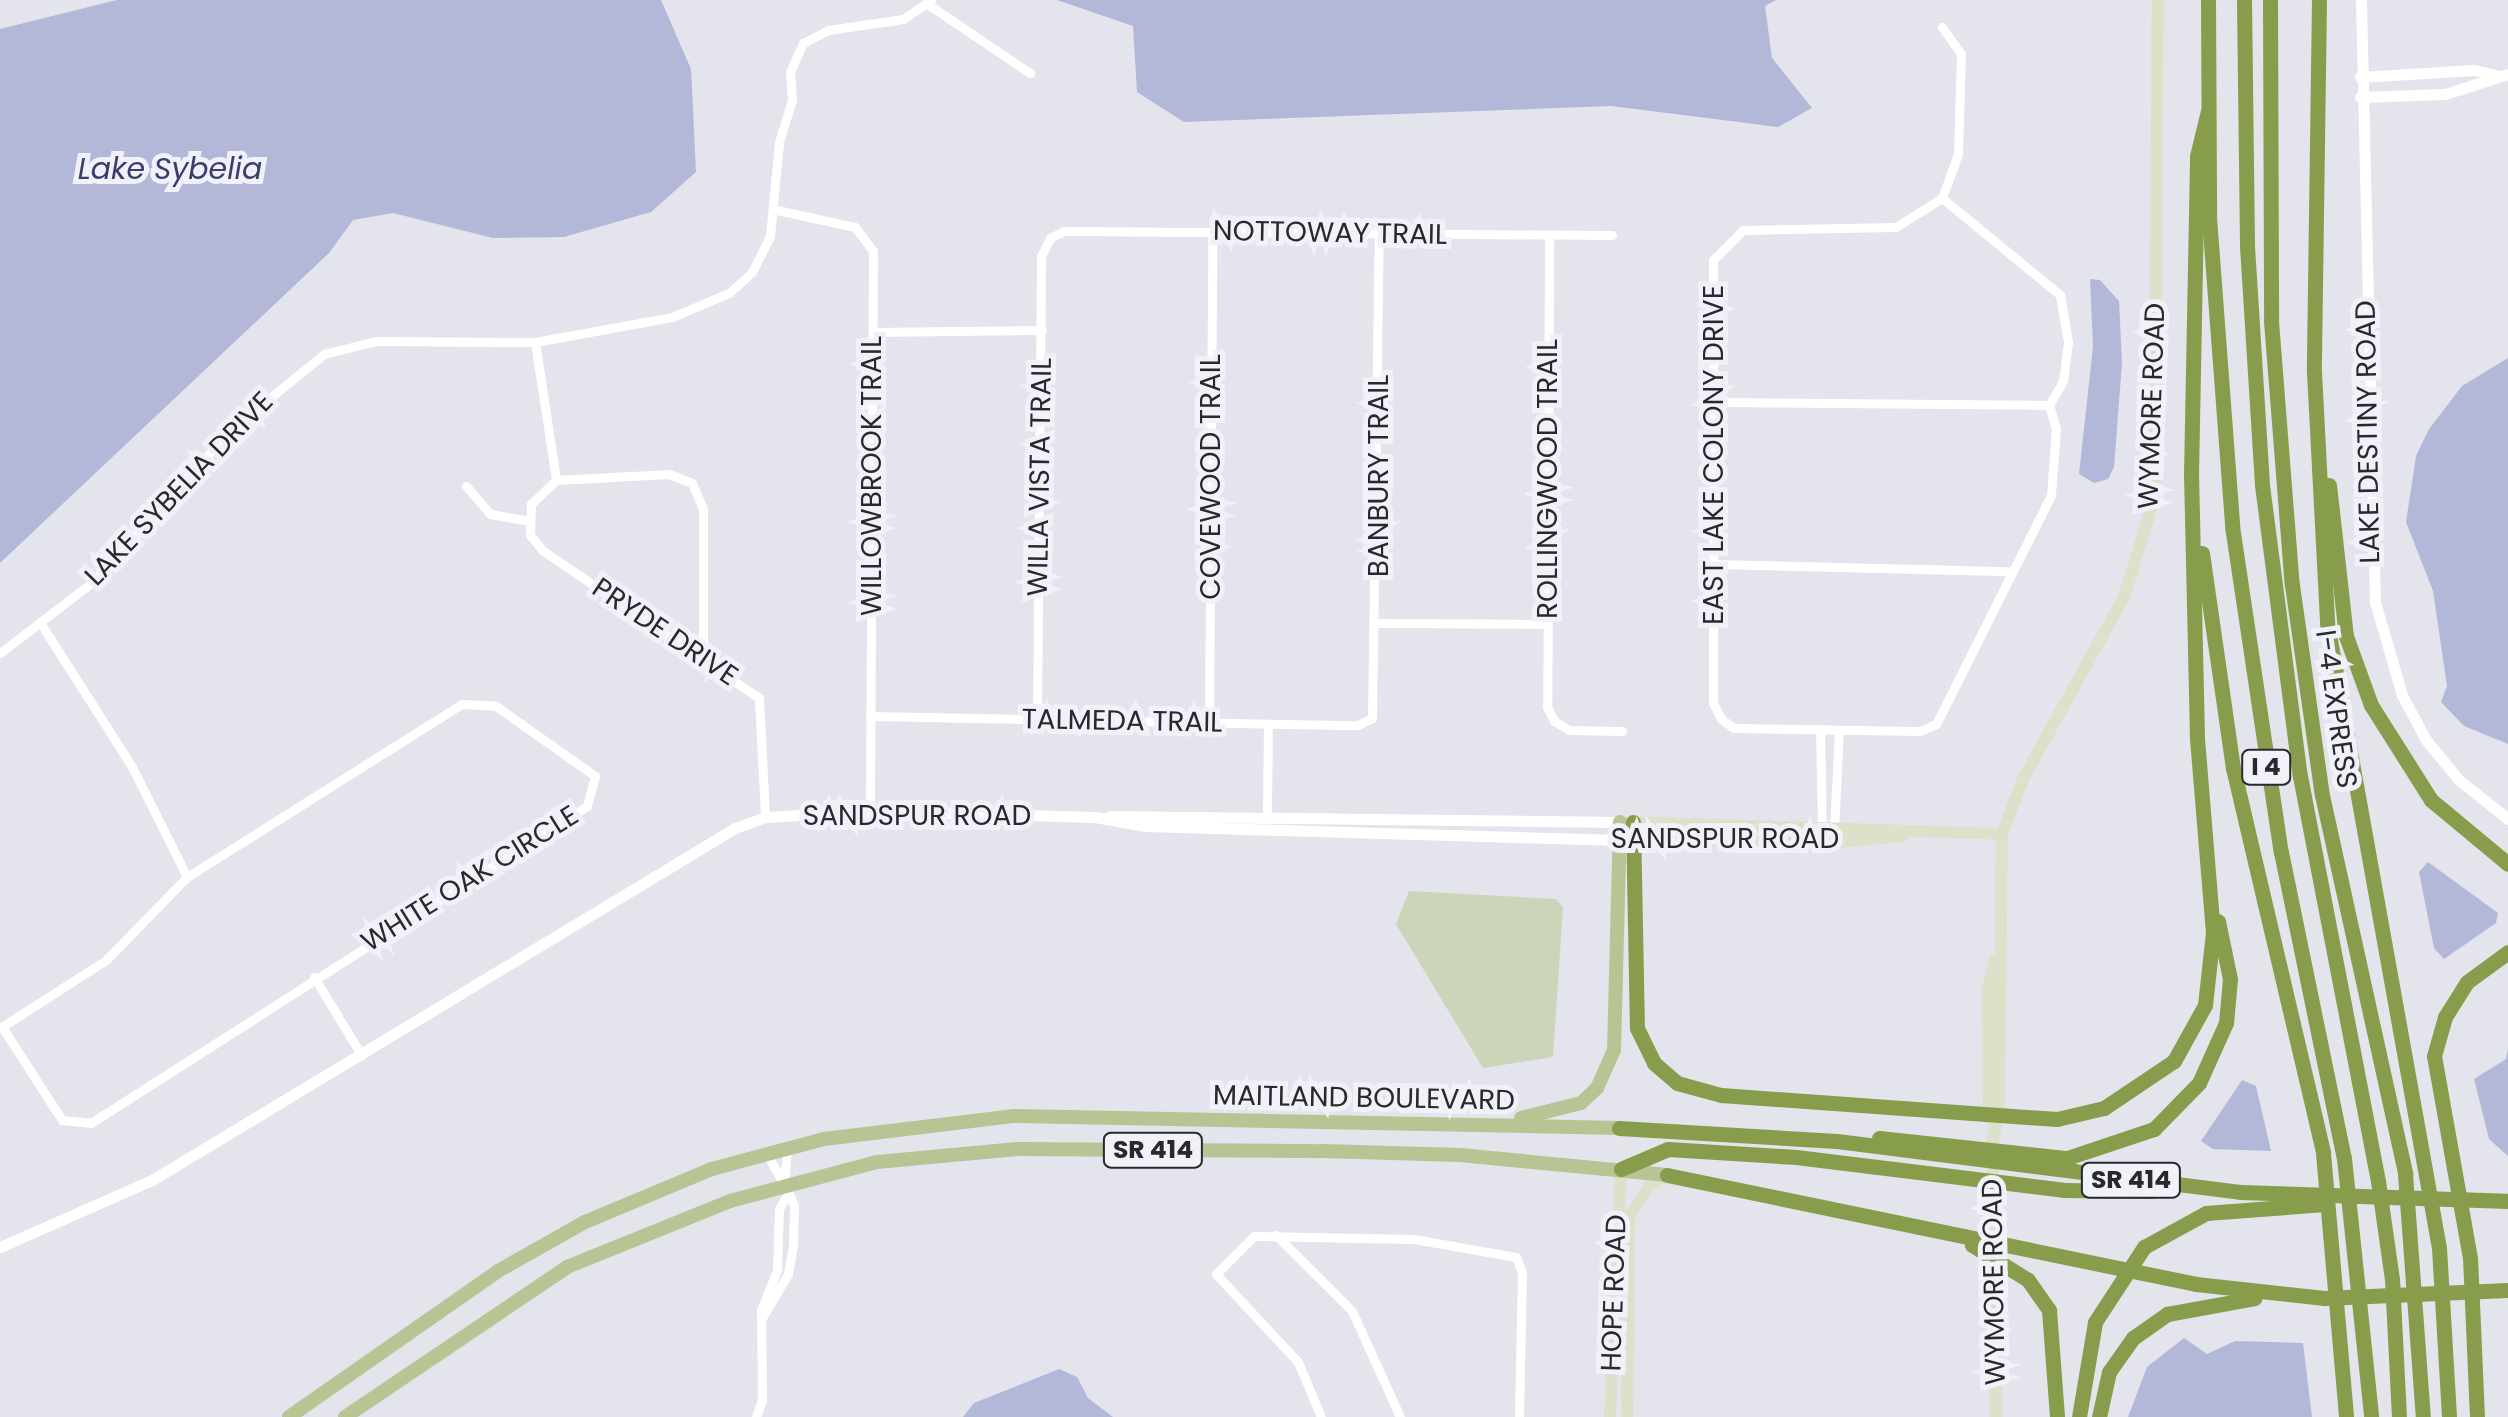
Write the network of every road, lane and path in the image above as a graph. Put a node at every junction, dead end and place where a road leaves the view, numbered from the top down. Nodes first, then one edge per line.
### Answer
1 (2158, 0) edge
2 (2208, 0) edge
3 (2244, 0) edge
4 (2270, 0) edge
5 (2319, 0) edge
6 (2361, 0) edge
7 (930, 2) edge
8 (1942, 27) dead end
9 (1030, 74) dead end
10 (2504, 75) edge
11 (2360, 76) junction
12 (2360, 98) junction
13 (2208, 111) junction
14 (1942, 198) junction
15 (777, 210) junction
16 (1212, 232) junction
17 (1380, 234) junction
18 (1549, 235) junction
19 (1612, 235) dead end
20 (1050, 238) joint
21 (1042, 330) junction
22 (873, 332) junction
23 (535, 342) junction
24 (2314, 372) junction
25 (1717, 402) junction
26 (2049, 405) junction
27 (2191, 475) junction
28 (556, 480) junction
29 (466, 486) dead end
30 (528, 521) junction
31 (1715, 564) junction
32 (2009, 570) junction
33 (1378, 623) junction
34 (41, 624) junction
35 (1547, 624) junction
36 (0, 653) edge
37 (703, 659) junction
38 (870, 716) junction
39 (1372, 718) joint
40 (1037, 719) junction
41 (1209, 722) junction
42 (1268, 724) junction
43 (1820, 729) junction
44 (1839, 730) junction
45 (1622, 731) dead end
46 (1820, 787) junction
47 (1838, 787) junction
48 (870, 811) junction
49 (766, 817) junction
50 (2508, 819) edge
51 (1267, 821) junction
52 (1627, 822) junction
53 (1819, 825) junction
54 (1838, 825) junction
55 (1946, 832) junction
56 (2002, 834) junction
57 (1626, 840) junction
58 (1828, 842) junction
59 (2508, 864) edge
60 (187, 877) junction
61 (2211, 888) junction
62 (2508, 952) edge
63 (314, 977) junction
64 (1, 1028) edge
65 (363, 1057) junction
66 (1410, 1124) junction
67 (1620, 1128) joint
68 (787, 1147) junction
69 (766, 1152) junction
70 (2022, 1162) junction
71 (1620, 1169) junction
72 (1667, 1175) junction
73 (785, 1190) junction
74 (2240, 1192) junction
75 (2313, 1199) junction
76 (2508, 1201) edge
77 (1276, 1234) junction
78 (1962, 1239) junction
79 (0, 1247) edge
80 (2508, 1290) edge
81 (2289, 1296) junction
82 (289, 1417) edge
83 (345, 1417) edge
84 (756, 1417) edge
85 (1321, 1417) edge
86 (1400, 1417) edge
87 (1519, 1417) edge
88 (1610, 1417) edge
89 (1627, 1417) edge
90 (1996, 1417) edge
91 (2057, 1417) edge
92 (2079, 1417) edge
93 (2098, 1417) edge
94 (2346, 1417) edge
95 (2371, 1417) edge
96 (2399, 1417) edge
97 (2424, 1417) edge
98 (2449, 1417) edge
99 (2477, 1417) edge

1 - 56 main road, WYMORE ROAD
2 - 13 highway, I 4
3 - 96 highway, I-4 EXPRESS
4 - 97 highway, I-4 EXPRESS
5 - 24 highway
6 - 11 street, LAKE DESTINY ROAD
7 - 9 street
7 - 15 street, LAKE SYBELIA DRIVE
8 - 14 street
10 - 11 street
10 - 12 street
11 - 12 street, LAKE DESTINY ROAD
12 - 50 street, LAKE DESTINY ROAD
13 - 27 highway
13 - 95 highway, I 4
14 - 25 street, EAST LAKE COLONY DRIVE
14 - 26 street
15 - 22 street, WILLOWBROOK TRAIL
15 - 23 street, LAKE SYBELIA DRIVE
16 - 17 street, NOTTOWAY TRAIL
16 - 20 street, NOTTOWAY TRAIL
16 - 41 street, COVEWOOD TRAIL
17 - 18 street, NOTTOWAY TRAIL
17 - 33 street, BANBURY TRAIL
18 - 19 street, NOTTOWAY TRAIL
18 - 35 street, ROLLINGWOOD TRAIL
20 - 21 street, WILLA VISTA TRAIL
21 - 22 street
21 - 40 street, WILLA VISTA TRAIL
22 - 38 street, WILLOWBROOK TRAIL
23 - 28 street
23 - 34 street, LAKE SYBELIA DRIVE
24 - 59 highway
24 - 98 highway
25 - 26 street
25 - 31 street, EAST LAKE COLONY DRIVE
26 - 32 street
27 - 61 highway
27 - 94 highway
28 - 30 street
28 - 37 street
29 - 30 street
30 - 37 street, PRYDE DRIVE
31 - 32 street
31 - 43 street, EAST LAKE COLONY DRIVE
32 - 44 street, EAST LAKE COLONY DRIVE
33 - 35 street
33 - 39 street, BANBURY TRAIL
34 - 36 street, LAKE SYBELIA DRIVE
34 - 60 street
35 - 45 street, ROLLINGWOOD TRAIL
37 - 49 street, PRYDE DRIVE
38 - 40 street, TALMEDA TRAIL
38 - 48 street, WILLOWBROOK TRAIL
39 - 42 street, TALMEDA TRAIL
40 - 41 street, TALMEDA TRAIL
41 - 42 street, TALMEDA TRAIL
42 - 51 street
43 - 44 street, EAST LAKE COLONY DRIVE
43 - 46 street
44 - 47 street
46 - 47 street
46 - 53 street
47 - 54 street
48 - 49 street, SANDSPUR ROAD
48 - 51 street, SANDSPUR ROAD
49 - 65 street, SANDSPUR ROAD
51 - 52 street, SANDSPUR ROAD
51 - 57 street, SANDSPUR ROAD
52 - 53 main road, SANDSPUR ROAD
52 - 57 highway
53 - 54 main road, SANDSPUR ROAD
53 - 58 street
54 - 55 main road, SANDSPUR ROAD
54 - 58 street
55 - 56 main road, SANDSPUR ROAD
55 - 58 main road, SANDSPUR ROAD
56 - 90 main road, WYMORE ROAD
57 - 58 main road, SANDSPUR ROAD
57 - 61 highway
57 - 66 main road
60 - 63 street, WHITE OAK CIRCLE
60 - 64 street, WHITE OAK CIRCLE
61 - 70 highway
62 - 99 highway
63 - 64 street, WHITE OAK CIRCLE
63 - 65 street
65 - 79 street, SANDSPUR ROAD
66 - 67 main road, MAITLAND BOULEVARD / SR 414
66 - 68 main road, MAITLAND BOULEVARD / SR 414
67 - 70 highway, MAITLAND BOULEVARD / SR 414
68 - 69 main road, MAITLAND BOULEVARD
68 - 73 street
69 - 73 street
69 - 82 main road, MAITLAND BOULEVARD
70 - 74 highway, MAITLAND BOULEVARD / SR 414
71 - 72 main road, MAITLAND BOULEVARD / SR 414
71 - 73 main road, MAITLAND BOULEVARD / SR 414
71 - 74 highway
71 - 88 main road, HOPE ROAD
72 - 78 highway, MAITLAND BOULEVARD / SR 414
72 - 89 main road, HOPE ROAD
73 - 83 main road, MAITLAND BOULEVARD / SR 414
73 - 84 street
74 - 75 highway, MAITLAND BOULEVARD / SR 414
75 - 76 highway, MAITLAND BOULEVARD / SR 414
75 - 92 highway
77 - 85 street
77 - 86 street
77 - 87 street
78 - 81 highway, MAITLAND BOULEVARD / SR 414
78 - 91 highway
80 - 81 highway, MAITLAND BOULEVARD / SR 414
81 - 93 highway

